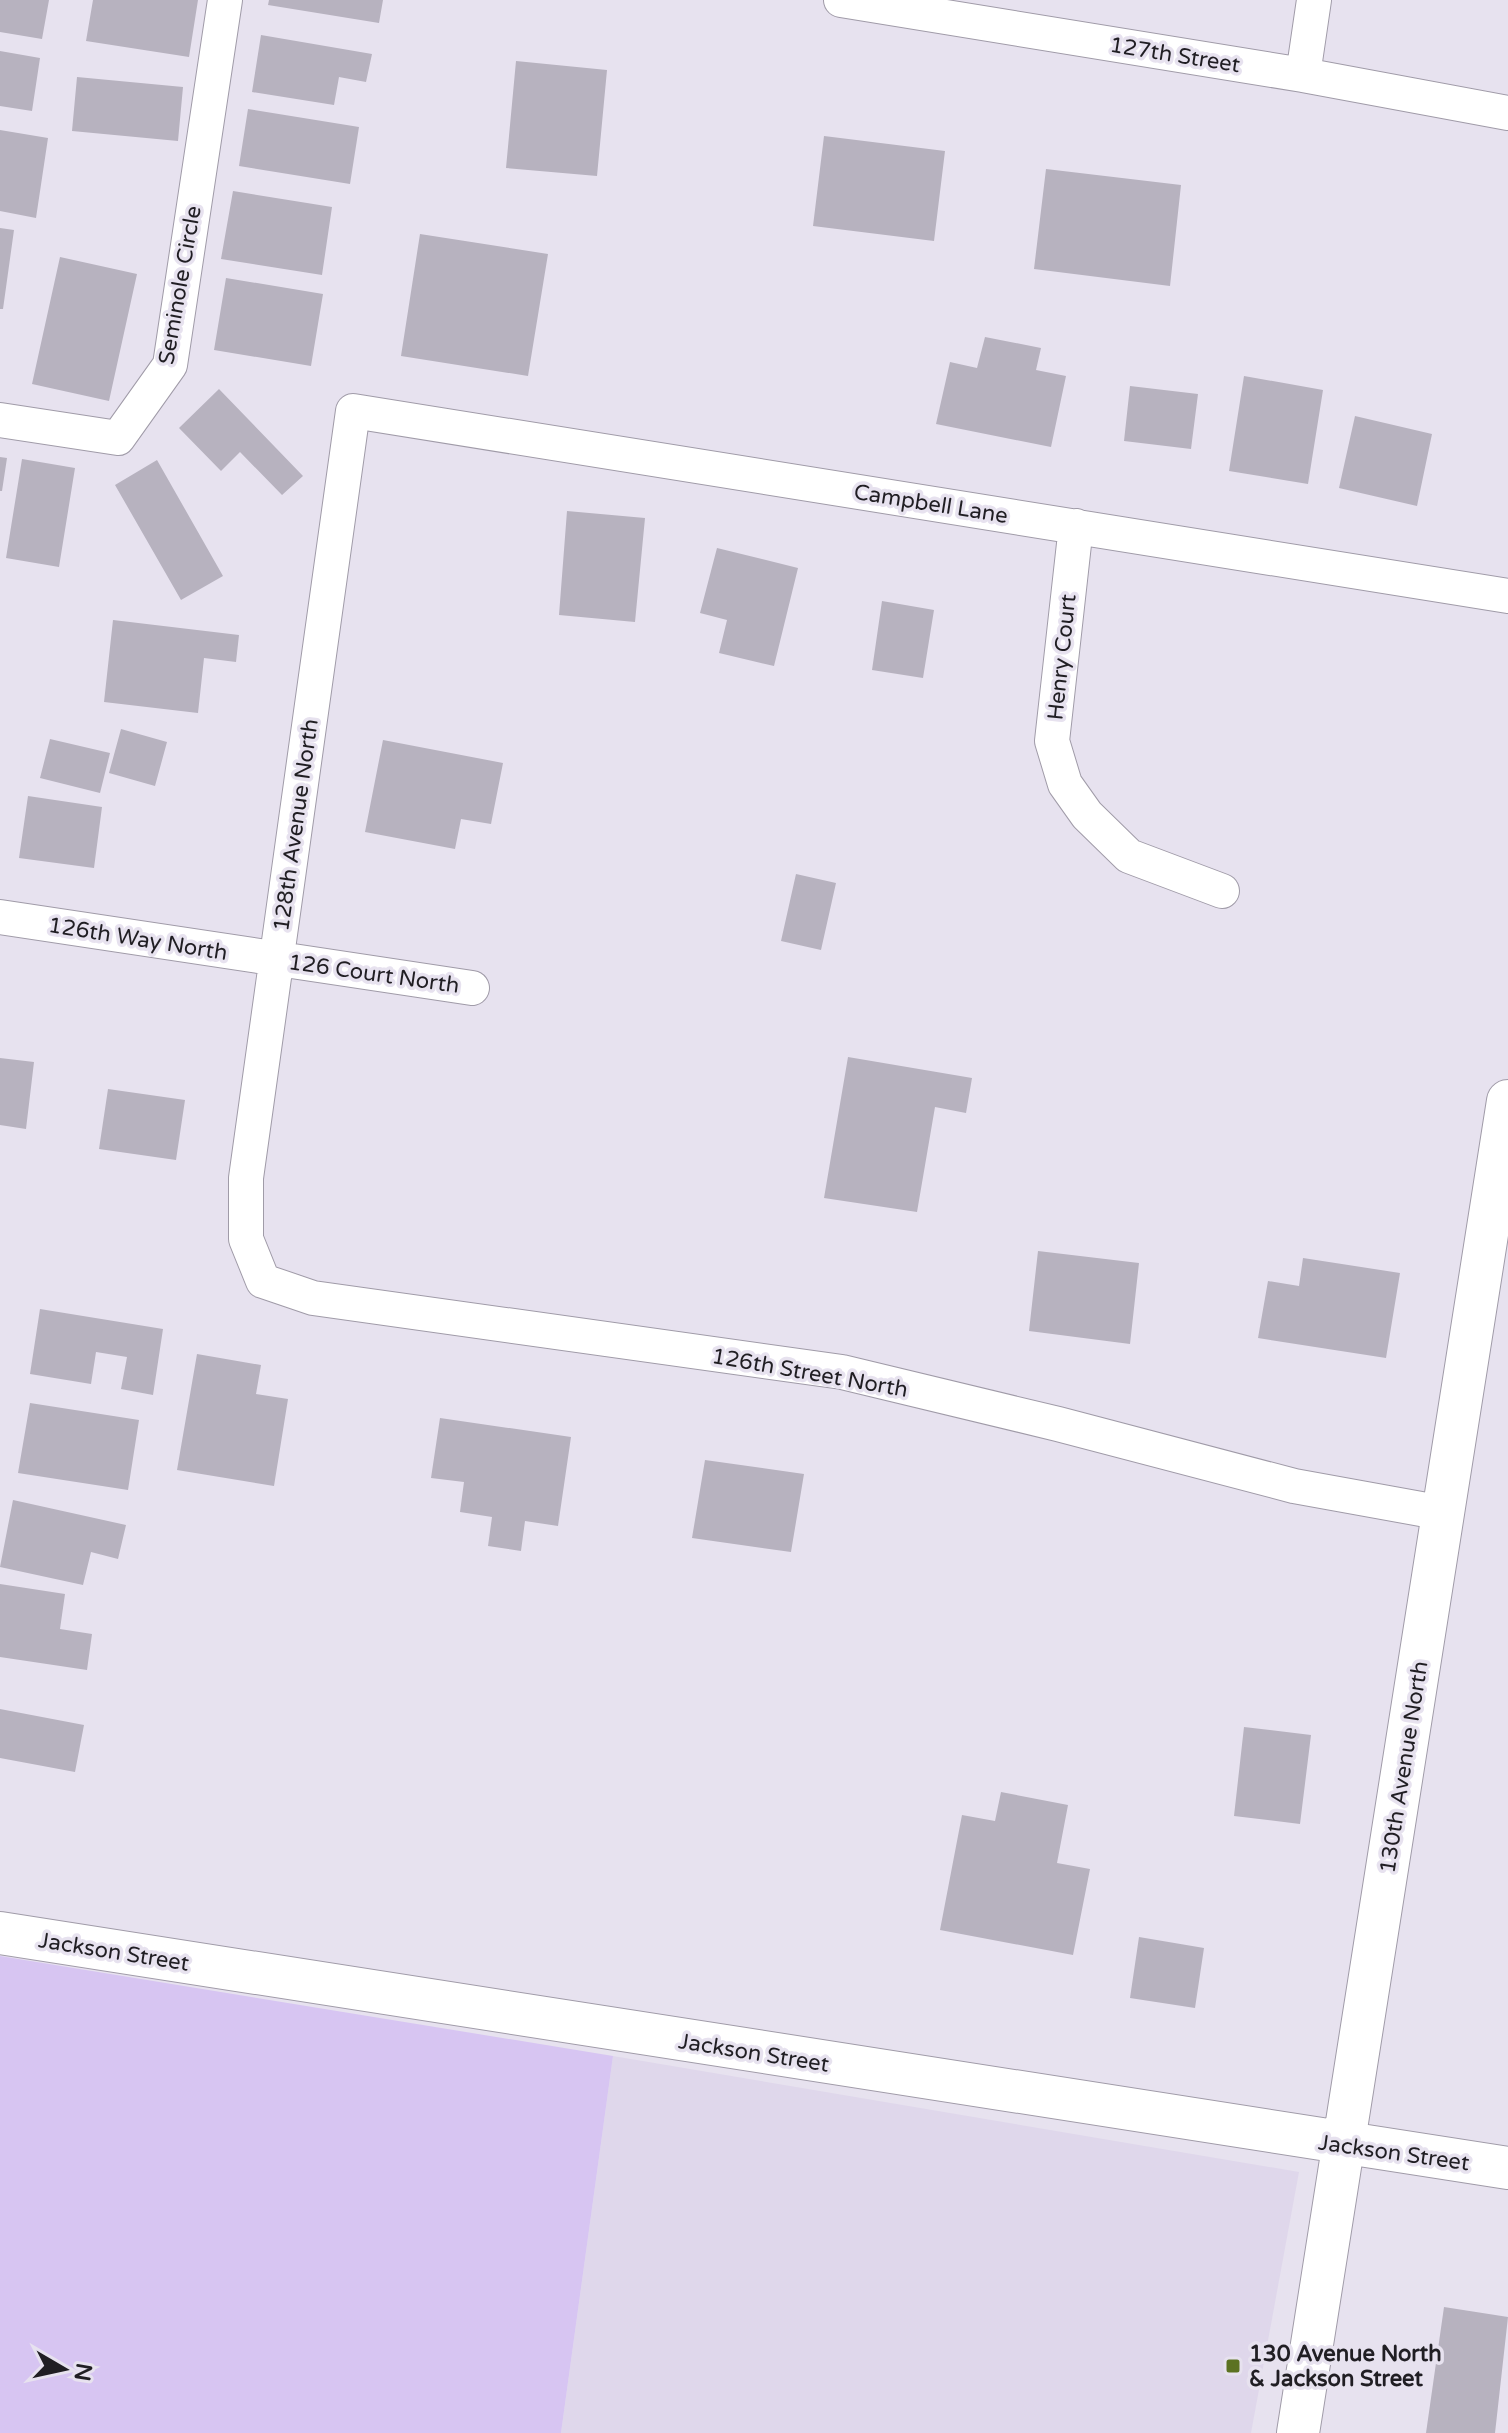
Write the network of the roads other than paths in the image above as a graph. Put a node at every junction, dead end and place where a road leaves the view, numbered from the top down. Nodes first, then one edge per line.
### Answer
1 (225, 0) edge
2 (841, 0) edge
3 (1314, 0) edge
4 (1303, 75) junction
5 (1508, 113) edge
6 (353, 411) joint
7 (0, 420) edge
8 (1076, 526) junction
9 (1508, 596) edge
10 (1222, 891) dead end
11 (0, 917) edge
12 (276, 959) junction
13 (472, 988) dead end
14 (1508, 1101) edge
15 (246, 1239) joint
16 (1443, 1513) junction
17 (0, 1933) edge
18 (1344, 2145) junction
19 (1508, 2168) edge
20 (1298, 2433) edge

1 - 7 street, Seminole Circle
2 - 4 street, 127th Street
3 - 4 street
4 - 5 street, 127th Street
6 - 8 street, Campbell Lane
6 - 12 street, 128th Avenue North
8 - 9 street, Campbell Lane
8 - 10 street, Henry Court
11 - 12 street, 126th Way North
12 - 13 street, 126 Court North
12 - 15 street, 128th Avenue North
14 - 16 street, 130th Avenue North
15 - 16 street, 126th Street North
16 - 18 street, 130th Avenue North
17 - 18 street, Jackson Street
18 - 19 street, Jackson Street
18 - 20 street, 130th Avenue North

